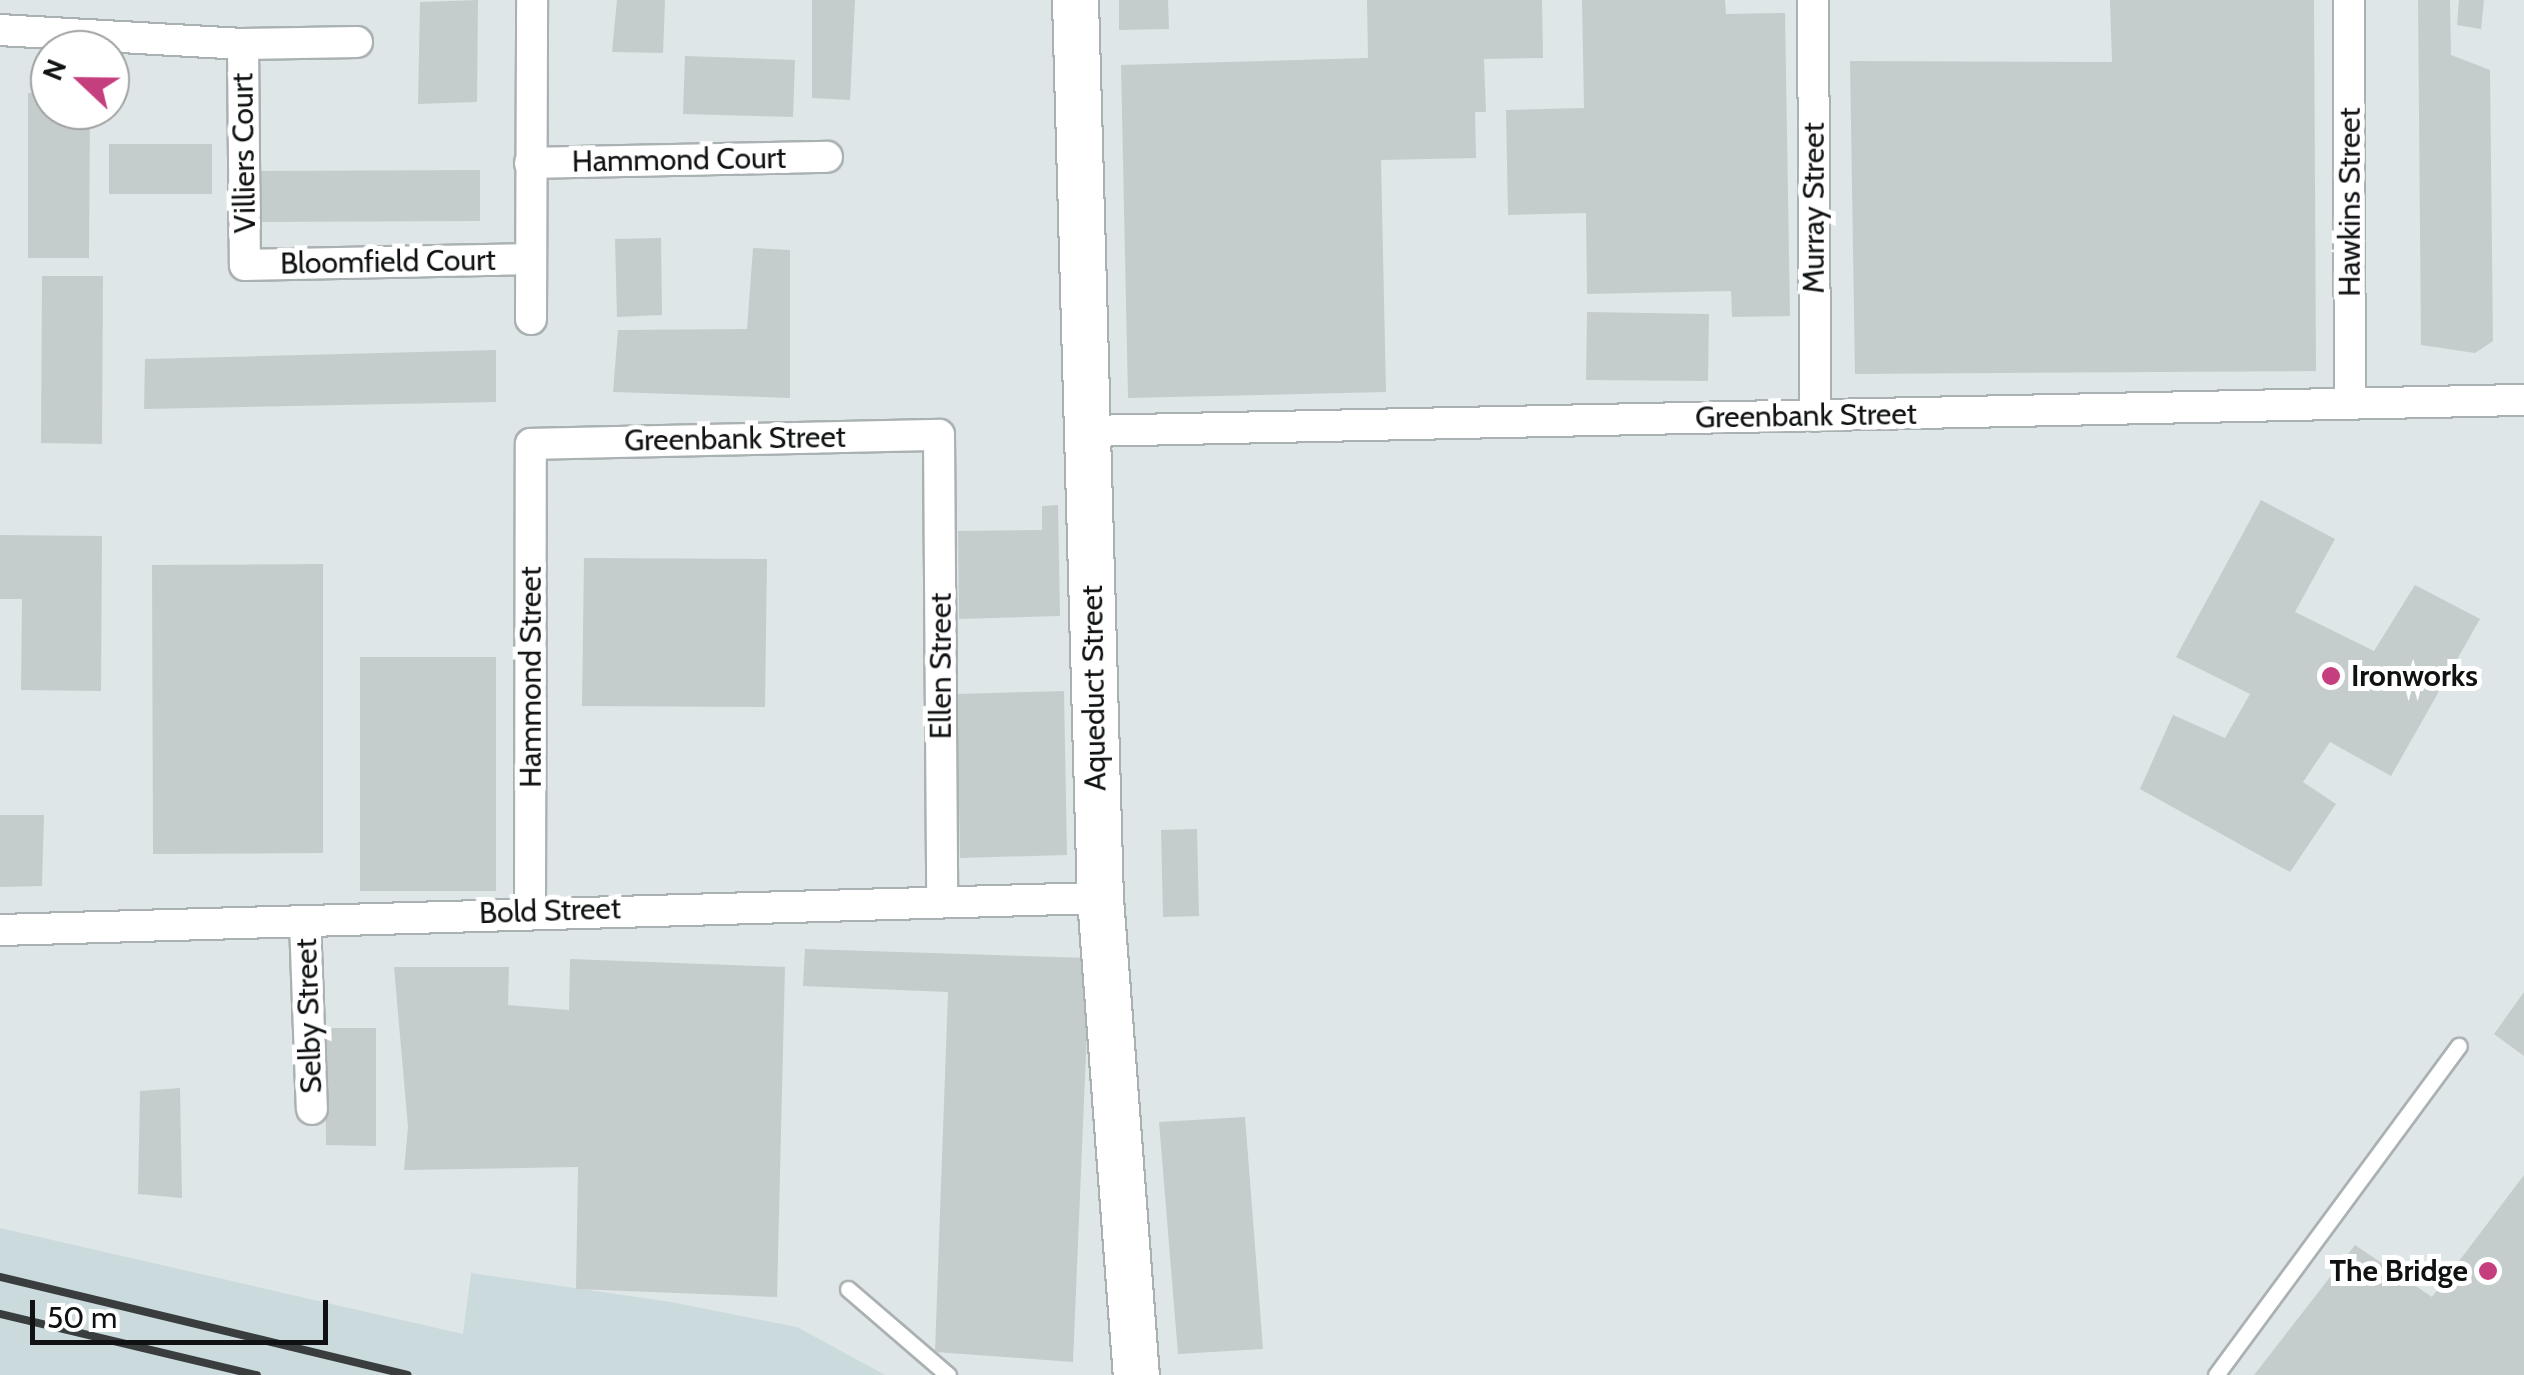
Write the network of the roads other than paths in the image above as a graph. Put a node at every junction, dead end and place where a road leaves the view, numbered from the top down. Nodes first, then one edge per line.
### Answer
1 (532, 0) edge
2 (1076, 0) edge
3 (1814, 0) edge
4 (2349, 0) edge
5 (0, 30) edge
6 (357, 42) dead end
7 (243, 44) junction
8 (827, 158) dead end
9 (530, 163) junction
10 (531, 259) junction
11 (246, 265) joint
12 (530, 318) dead end
13 (2524, 400) edge
14 (2350, 404) junction
15 (1816, 416) junction
16 (1088, 431) junction
17 (940, 434) joint
18 (531, 444) joint
19 (942, 898) junction
20 (1100, 898) junction
21 (530, 910) junction
22 (305, 922) junction
23 (0, 930) edge
24 (2459, 1046) dead end
25 (312, 1109) dead end
26 (848, 1289) dead end
27 (948, 1375) edge
28 (1136, 1375) edge
29 (2216, 1375) edge

1 - 9 street
2 - 16 street, Aqueduct Street
3 - 15 street, Murray Street
4 - 14 street, Hawkins Street
5 - 7 street, Villiers Court
6 - 7 street
7 - 11 street, Villiers Court
8 - 9 street, Hammond Court
9 - 10 street
10 - 11 street, Bloomfield Court
10 - 12 street
13 - 14 street, Greenbank Street
14 - 15 street, Greenbank Street
15 - 16 street, Greenbank Street
16 - 20 street, Aqueduct Street
17 - 18 street, Greenbank Street
17 - 19 street, Ellen Street
18 - 21 street, Hammond Street
19 - 20 street, Bold Street
19 - 21 street, Bold Street
20 - 28 street, Aqueduct Street
21 - 22 street, Bold Street
22 - 23 street, Bold Street
22 - 25 street, Selby Street
24 - 29 lane
26 - 27 lane

